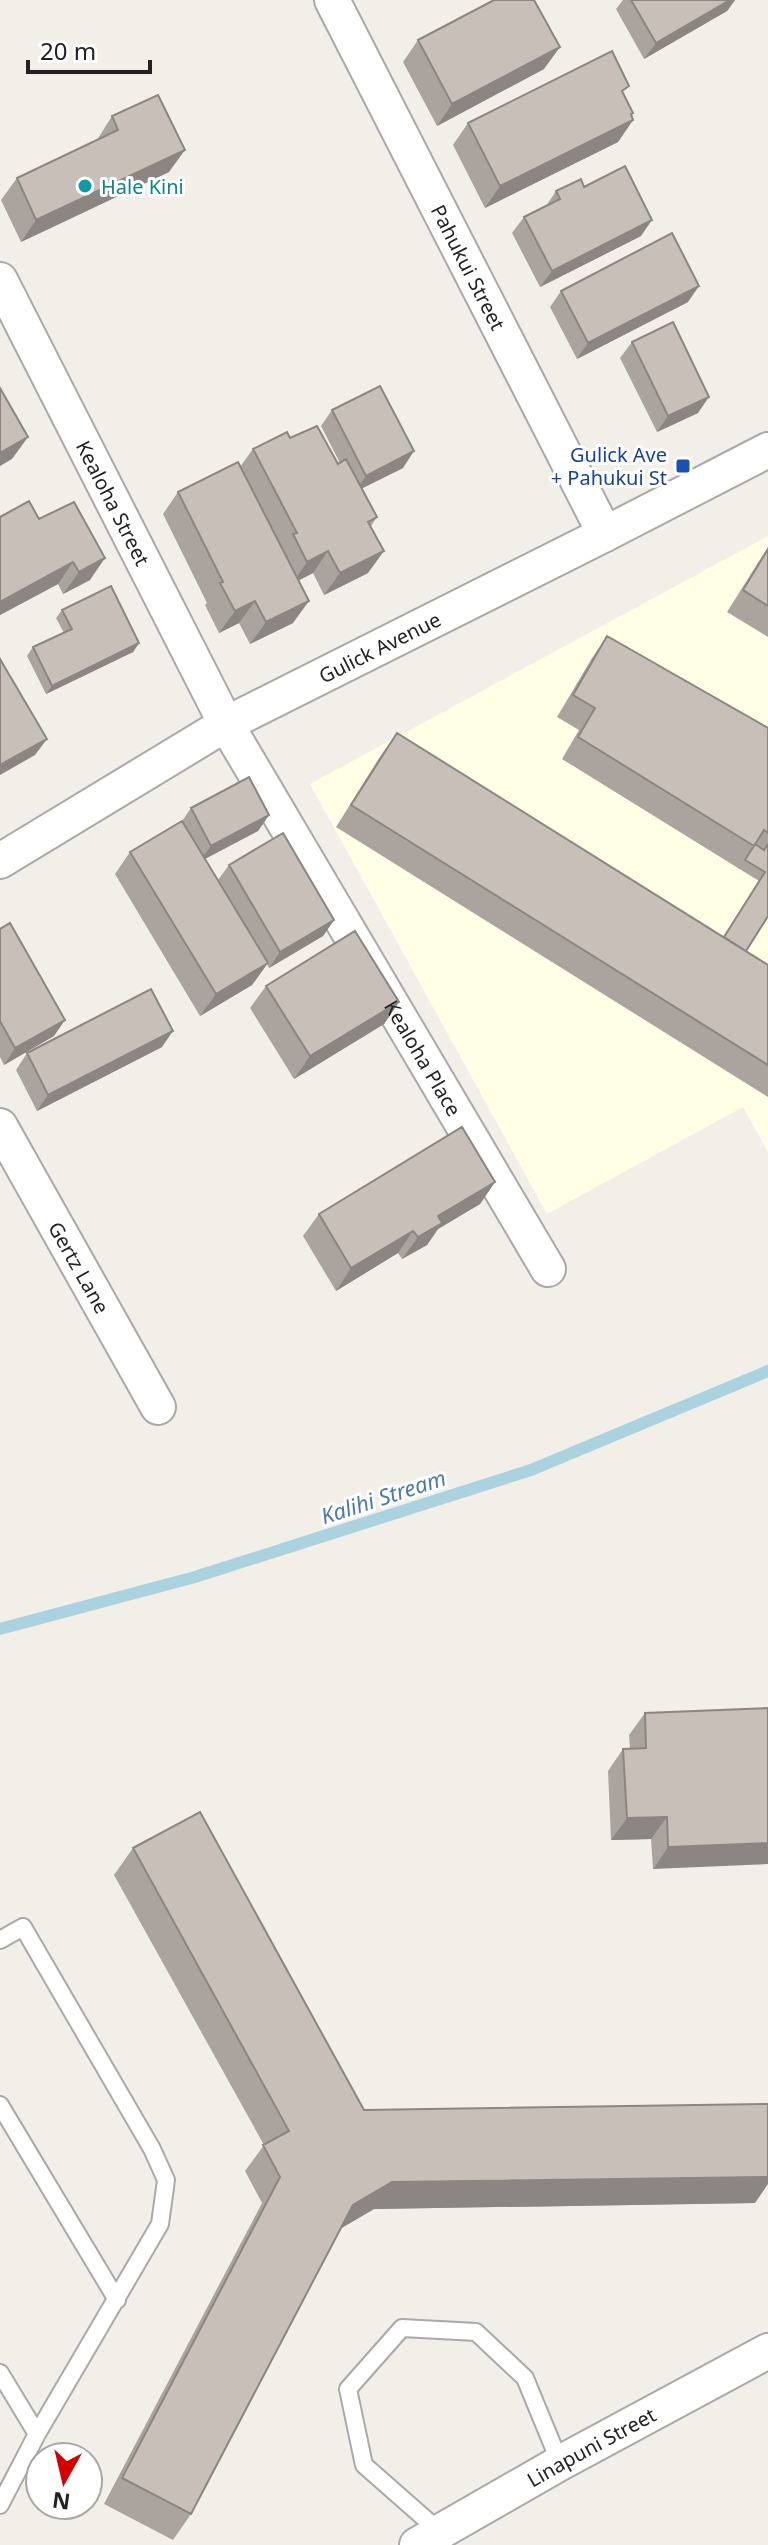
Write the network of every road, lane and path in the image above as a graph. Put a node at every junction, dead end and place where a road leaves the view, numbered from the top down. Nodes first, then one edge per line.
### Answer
1 (332, 0) edge
2 (0, 280) edge
3 (768, 450) edge
4 (605, 534) junction
5 (226, 724) junction
6 (0, 861) edge
7 (0, 1126) edge
8 (548, 1269) dead end
9 (158, 1407) dead end
10 (0, 1940) edge
11 (0, 2105) edge
12 (117, 2300) junction
13 (768, 2351) edge
14 (0, 2373) edge
15 (37, 2434) junction
16 (560, 2463) junction
17 (0, 2505) edge
18 (428, 2538) edge

1 - 4 street, Pahukui Street
2 - 5 street, Kealoha Street
3 - 4 street, Gulick Avenue
4 - 5 street, Gulick Avenue
5 - 6 street, Gulick Avenue
5 - 8 street, Kealoha Place
7 - 9 street, Gertz Lane
10 - 12 lane
11 - 12 lane
12 - 15 lane
13 - 16 street, Linapuni Street
14 - 15 lane
15 - 17 lane
16 - 18 street, Linapuni Street
16 - 18 lane

